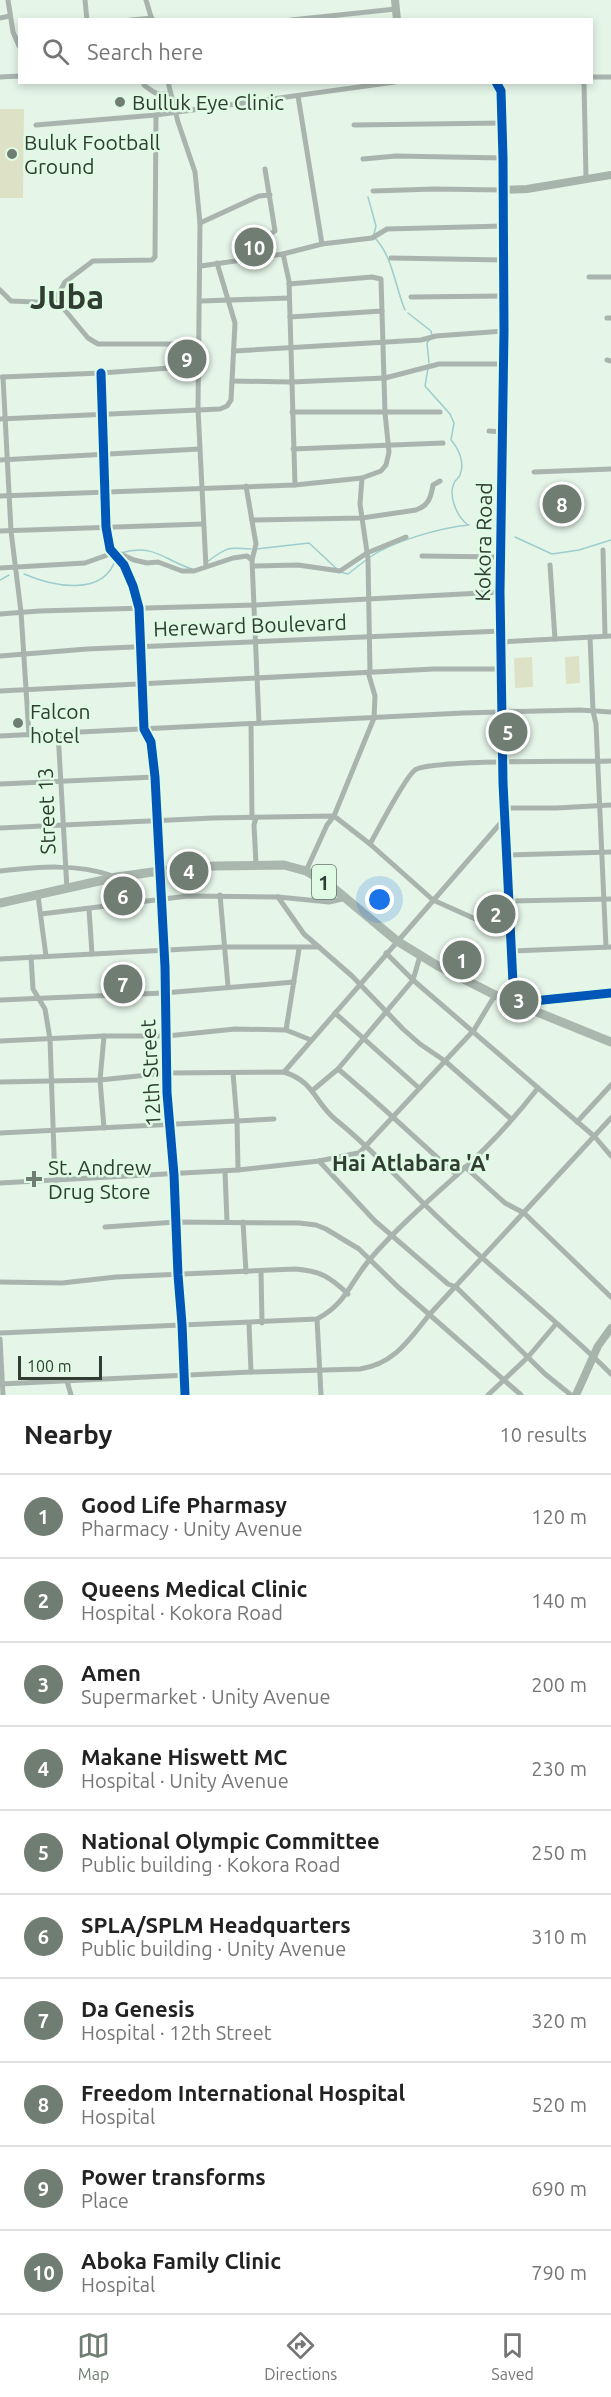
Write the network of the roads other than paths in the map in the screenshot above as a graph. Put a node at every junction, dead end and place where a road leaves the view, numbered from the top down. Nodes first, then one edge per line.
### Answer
1 (9, 0) edge
2 (85, 0) edge
3 (146, 0) edge
4 (403, 0) edge
5 (395, 3) edge
6 (10, 16) junction
7 (0, 18) edge
8 (87, 18) edge
9 (152, 18) edge
10 (303, 18) edge
11 (397, 18) edge
12 (16, 31) edge
13 (18, 76) edge
14 (593, 77) edge
15 (611, 77) edge
16 (0, 78) edge
17 (168, 84) edge
18 (381, 84) edge
19 (497, 84) edge
20 (584, 84) edge
21 (144, 85) dead end
22 (170, 93) junction
23 (298, 96) junction
24 (176, 112) junction
25 (156, 116) junction
26 (502, 123) junction
27 (36, 125) dead end
28 (354, 125) dead end
29 (503, 158) junction
30 (363, 159) dead end
31 (265, 169) dead end
32 (611, 175) edge
33 (586, 178) junction
34 (503, 190) junction
35 (373, 191) dead end
36 (270, 195) junction
37 (200, 223) junction
38 (504, 226) junction
39 (322, 244) junction
40 (283, 254) junction
41 (391, 258) dead end
42 (237, 260) junction
43 (504, 260) junction
44 (218, 263) junction
45 (201, 266) junction
46 (589, 277) dead end
47 (611, 277) edge
48 (289, 284) junction
49 (0, 290) edge
50 (504, 296) junction
51 (411, 297) dead end
52 (289, 298) junction
53 (229, 299) junction
54 (201, 301) junction
55 (59, 303) junction
56 (382, 310) junction
57 (290, 317) junction
58 (504, 331) junction
59 (383, 342) junction
60 (200, 344) junction
61 (290, 348) junction
62 (234, 351) junction
63 (504, 364) junction
64 (198, 366) junction
65 (101, 373) junction
66 (1, 377) edge
67 (385, 378) junction
68 (232, 381) junction
69 (291, 382) junction
70 (198, 409) junction
71 (292, 412) junction
72 (440, 412) dead end
73 (385, 413) junction
74 (101, 414) junction
75 (3, 419) edge
76 (489, 431) dead end
77 (503, 432) junction
78 (443, 443) dead end
79 (388, 445) junction
80 (199, 449) junction
81 (293, 449) junction
82 (104, 453) junction
83 (0, 460) edge
84 (8, 460) junction
85 (611, 469) edge
86 (534, 472) dead end
87 (362, 478) junction
88 (440, 481) dead end
89 (295, 484) junction
90 (246, 486) junction
91 (201, 488) junction
92 (105, 492) junction
93 (0, 496) edge
94 (9, 496) junction
95 (362, 518) junction
96 (252, 520) junction
97 (203, 524) junction
98 (106, 526) junction
99 (0, 531) edge
100 (11, 531) junction
101 (406, 537) dead end
102 (603, 550) dead end
103 (112, 551) junction
104 (367, 553) junction
105 (422, 556) dead end
106 (500, 557) junction
107 (253, 563) junction
108 (550, 565) dead end
109 (15, 567) junction
110 (206, 567) junction
111 (0, 568) edge
112 (500, 592) junction
113 (368, 599) junction
114 (255, 605) junction
115 (139, 608) junction
116 (21, 612) junction
117 (0, 614) edge
118 (501, 631) junction
119 (608, 636) edge
120 (369, 637) junction
121 (590, 637) junction
122 (555, 639) junction
123 (257, 642) junction
124 (501, 642) junction
125 (141, 646) junction
126 (25, 654) junction
127 (0, 656) edge
128 (501, 669) junction
129 (369, 672) junction
130 (256, 678) junction
131 (143, 684) junction
132 (26, 689) junction
133 (0, 691) edge
134 (593, 711) junction
135 (611, 712) edge
136 (502, 713) junction
137 (374, 718) junction
138 (259, 723) junction
139 (251, 724) junction
140 (144, 729) junction
141 (58, 732) junction
142 (29, 735) junction
143 (0, 736) edge
144 (611, 761) edge
145 (598, 762) junction
146 (502, 763) junction
147 (155, 777) junction
148 (61, 781) junction
149 (0, 784) edge
150 (601, 805) junction
151 (611, 805) edge
152 (505, 808) junction
153 (334, 816) junction
154 (254, 818) junction
155 (505, 818) junction
156 (158, 822) junction
157 (62, 825) junction
158 (0, 828) edge
159 (370, 844) junction
160 (603, 852) junction
161 (611, 852) edge
162 (508, 855) junction
163 (256, 864) junction
164 (65, 866) junction
165 (0, 871) edge
166 (160, 871) junction
167 (306, 871) junction
168 (117, 877) junction
169 (67, 889) junction
170 (220, 895) junction
171 (38, 896) junction
172 (278, 897) junction
173 (160, 898) junction
174 (347, 898) junction
175 (608, 899) edge
176 (433, 900) junction
177 (510, 901) junction
178 (0, 903) edge
179 (89, 909) junction
180 (41, 914) junction
181 (512, 935) junction
182 (397, 941) junction
183 (224, 947) junction
184 (319, 947) junction
185 (608, 947) edge
186 (299, 949) junction
187 (163, 950) junction
188 (512, 951) junction
189 (387, 953) junction
190 (92, 954) junction
191 (46, 956) junction
192 (420, 956) junction
193 (31, 957) junction
194 (0, 958) edge
195 (413, 980) junction
196 (294, 982) junction
197 (361, 985) junction
198 (228, 986) junction
199 (164, 993) junction
200 (611, 993) edge
201 (495, 995) junction
202 (38, 998) junction
203 (0, 1000) edge
204 (514, 1003) junction
205 (387, 1010) junction
206 (334, 1013) junction
207 (286, 1030) junction
208 (474, 1030) junction
209 (104, 1036) junction
210 (167, 1036) junction
211 (50, 1039) junction
212 (311, 1040) junction
213 (363, 1040) junction
214 (0, 1041) edge
215 (611, 1042) edge
216 (445, 1061) junction
217 (338, 1069) junction
218 (233, 1072) junction
219 (284, 1072) junction
220 (167, 1073) junction
221 (100, 1080) junction
222 (0, 1082) edge
223 (52, 1082) junction
224 (611, 1085) edge
225 (419, 1088) junction
226 (538, 1088) junction
227 (313, 1090) junction
228 (394, 1116) junction
229 (611, 1118) edge
230 (274, 1119) dead end
231 (511, 1119) junction
232 (237, 1121) junction
233 (577, 1122) junction
234 (171, 1124) junction
235 (104, 1128) junction
236 (54, 1130) junction
237 (0, 1133) edge
238 (595, 1137) junction
239 (366, 1146) junction
240 (611, 1156) edge
241 (320, 1161) junction
242 (465, 1167) junction
243 (238, 1170) junction
244 (225, 1171) junction
245 (174, 1175) junction
246 (457, 1175) junction
247 (56, 1182) junction
248 (0, 1184) edge
249 (423, 1204) junction
250 (524, 1213) junction
251 (176, 1222) junction
252 (227, 1222) junction
253 (243, 1222) junction
254 (105, 1227) dead end
255 (393, 1236) junction
256 (482, 1259) junction
257 (369, 1260) junction
258 (246, 1272) junction
259 (261, 1272) junction
260 (178, 1275) junction
261 (0, 1282) edge
262 (456, 1287) junction
263 (348, 1294) junction
264 (611, 1297) edge
265 (430, 1316) junction
266 (317, 1319) junction
267 (249, 1323) junction
268 (262, 1323) junction
269 (182, 1324) junction
270 (556, 1324) junction
271 (611, 1328) edge
272 (0, 1333) edge
273 (0, 1339) edge
274 (528, 1357) junction
275 (594, 1357) junction
276 (318, 1370) junction
277 (251, 1372) junction
278 (611, 1374) edge
279 (184, 1376) junction
280 (505, 1379) junction
281 (67, 1381) junction
282 (1, 1384) edge
283 (3, 1395) edge
284 (71, 1395) edge
285 (185, 1395) edge
286 (321, 1395) edge
287 (488, 1395) edge
288 (521, 1395) edge
289 (574, 1395) edge

1 - 6 street
2 - 8 street
3 - 9 street
4 - 5 street
5 - 10 street
5 - 11 street
6 - 7 street
6 - 12 street
13 - 16 street
14 - 15 street
17 - 22 street
18 - 23 street
19 - 26 street, Kokora Road
20 - 33 street
21 - 22 street
22 - 24 street
23 - 24 street
23 - 39 street
24 - 25 street
24 - 37 street
25 - 27 street
25 - 55 street
26 - 28 street
26 - 29 street, Kokora Road
29 - 30 street
29 - 34 street, Kokora Road
31 - 36 street
32 - 33 street
33 - 34 street
34 - 35 street
34 - 38 street, Kokora Road
36 - 37 street
36 - 42 street
37 - 45 street
38 - 39 street
38 - 43 street, Kokora Road
39 - 40 street
40 - 42 street
40 - 48 street
41 - 43 street
42 - 44 street
43 - 50 street, Kokora Road
44 - 45 street
44 - 53 street
45 - 54 street
46 - 47 street
48 - 52 street
48 - 56 street
49 - 55 street
50 - 51 street
50 - 58 street, Kokora Road
52 - 53 street
52 - 57 street
53 - 54 street
53 - 62 street
54 - 60 street
55 - 60 street
56 - 57 street
56 - 59 street
57 - 61 street
58 - 59 street
58 - 63 street, Kokora Road
59 - 61 street
59 - 67 street
60 - 64 street
61 - 62 street
61 - 69 street
62 - 68 street
63 - 67 street
63 - 77 street, Kokora Road
64 - 65 street
64 - 70 street
65 - 66 street
65 - 74 street, 12th Street
66 - 75 street
67 - 69 street
67 - 73 street
68 - 69 street
68 - 70 street
69 - 71 street
70 - 74 street
70 - 80 street
71 - 73 street
71 - 81 street
72 - 73 street
73 - 79 street
74 - 75 street
74 - 82 street, 12th Street
75 - 84 street
76 - 77 street
77 - 106 street, Kokora Road
78 - 79 street
79 - 81 street
79 - 87 street
80 - 82 street
80 - 91 street
81 - 89 street
82 - 84 street
82 - 92 street, 12th Street
83 - 84 street
84 - 94 street
85 - 86 street
87 - 89 street
87 - 95 street
88 - 95 street
89 - 90 street
90 - 91 street
90 - 96 street
91 - 92 street
91 - 97 street
92 - 94 street
92 - 98 street, 12th Street
93 - 94 street
94 - 100 street
95 - 96 street
95 - 104 street
96 - 107 street
97 - 98 street
97 - 110 street
98 - 100 street
98 - 103 street, 12th Street
99 - 100 street
100 - 109 street
101 - 104 street
102 - 119 street
103 - 109 street
103 - 110 street
103 - 115 street, 12th Street
104 - 107 street
104 - 113 street
105 - 106 street
106 - 112 street, Kokora Road
107 - 110 street
107 - 114 street
108 - 122 street
109 - 111 street
109 - 116 street
112 - 113 street
112 - 118 street, Kokora Road
113 - 114 street
113 - 120 street
114 - 115 street
114 - 123 street
115 - 116 street
115 - 125 street, 12th Street
116 - 117 street
116 - 126 street
118 - 120 street, Hereward Boulevard
118 - 124 street, Kokora Road
119 - 121 street
120 - 123 street, Hereward Boulevard
120 - 129 street
121 - 122 street
121 - 134 street
122 - 124 street
123 - 125 street, Hereward Boulevard
123 - 130 street
124 - 128 street, Kokora Road
125 - 126 street, Hereward Boulevard
125 - 131 street, 12th Street
126 - 127 street, Hereward Boulevard
126 - 132 street
128 - 129 street
128 - 136 street, Kokora Road
129 - 130 street
129 - 137 street
130 - 131 street
130 - 138 street
131 - 132 street
131 - 140 street, 12th Street
132 - 133 street
132 - 142 street
134 - 135 street
134 - 136 street
134 - 145 street
136 - 137 street
136 - 146 street, Kokora Road
137 - 138 street
137 - 153 street
138 - 139 street
139 - 140 street
139 - 154 street
140 - 141 street
140 - 147 street, 12th Street
141 - 142 street
141 - 148 street, Street 13
142 - 143 street
144 - 145 street
145 - 146 street
145 - 150 street
146 - 152 street, Kokora Road
146 - 159 street
147 - 148 street
147 - 156 street, 12th Street
148 - 149 street
148 - 157 street, Street 13
150 - 151 street
150 - 152 street
150 - 160 street
152 - 155 street, Kokora Road
153 - 154 street
153 - 159 street
153 - 167 street
154 - 156 street
154 - 163 street
155 - 162 street, Kokora Road
155 - 176 street
156 - 157 street
156 - 166 street, 12th Street
157 - 158 street
157 - 164 street, Street 13
159 - 176 street
160 - 161 street
160 - 162 street
160 - 175 street
162 - 177 street, Kokora Road
163 - 166 main road, 1
163 - 167 main road, 1
164 - 165 street
164 - 168 street
164 - 169 street, Street 13
166 - 168 main road, 1
166 - 173 street, 12th Street
167 - 174 main road, 1
168 - 169 main road, 1
169 - 171 main road, 1
170 - 172 street
170 - 173 street
170 - 183 street
171 - 178 main road, 1
171 - 180 street
172 - 174 street
172 - 184 street
173 - 179 street
173 - 187 street, 12th Street
174 - 182 main road, 1
175 - 177 street
175 - 185 street
176 - 181 street
176 - 182 street
177 - 181 street, Kokora Road
179 - 180 street
179 - 190 street
180 - 191 street
181 - 188 street, Kokora Road
182 - 189 street
182 - 192 main road, 1
183 - 186 street
183 - 187 street
183 - 198 street
184 - 186 street
184 - 197 street
185 - 188 street
186 - 196 street
187 - 190 street
187 - 199 street, 12th Street
188 - 204 street, Kokora Road
189 - 195 street
189 - 197 street
190 - 191 street
191 - 193 street
192 - 195 street
192 - 201 main road, 1
193 - 194 street
193 - 202 street
195 - 205 street
195 - 208 street
196 - 198 street
196 - 207 street
197 - 205 street
197 - 206 street
198 - 199 street
199 - 202 street
199 - 210 street, 12th Street
200 - 204 street
201 - 204 main road, 1
201 - 208 street
202 - 203 street
202 - 211 street
204 - 215 main road, 1
205 - 213 street
205 - 216 street
206 - 212 street
206 - 213 street
207 - 210 street
207 - 212 street
208 - 216 street
208 - 226 street
209 - 210 street
209 - 211 street
209 - 221 street
210 - 220 street, 12th Street
211 - 214 street
211 - 223 street
212 - 219 street
213 - 217 street
213 - 225 street
216 - 225 street
216 - 231 street
217 - 227 street
217 - 228 street
218 - 219 street
218 - 220 street
218 - 232 street
219 - 227 street
220 - 221 street
220 - 234 street, 12th Street
221 - 223 street
221 - 235 street
222 - 223 street
223 - 236 street
224 - 233 street
225 - 228 street
226 - 231 street
226 - 233 street
227 - 239 street
228 - 239 street
228 - 246 street
229 - 238 street
230 - 232 street
231 - 242 street
232 - 234 street
232 - 243 street
233 - 238 street
234 - 235 street
234 - 245 street, 12th Street
235 - 236 street
236 - 237 street
236 - 247 street
238 - 240 street
238 - 250 street
239 - 241 street
239 - 249 street
241 - 243 street
241 - 255 street
242 - 246 street
242 - 250 street
243 - 244 street
244 - 245 street
244 - 252 street
245 - 247 street
245 - 251 street, 12th Street
246 - 249 street
247 - 248 street
249 - 255 street
249 - 256 street
250 - 256 street
250 - 264 street
251 - 252 street
251 - 254 street
251 - 260 street, 12th Street
252 - 253 street
253 - 257 street
253 - 258 street
255 - 257 street
255 - 262 street
256 - 262 street
256 - 270 street
257 - 263 street
257 - 265 street
258 - 259 street
258 - 260 street
259 - 263 street
259 - 268 street
260 - 261 street
260 - 269 street, 12th Street
262 - 265 street
262 - 274 street
263 - 266 street
265 - 276 street
265 - 280 street
266 - 268 street
266 - 276 street
267 - 268 street
267 - 269 street
267 - 277 street
269 - 272 street
269 - 279 street, 12th Street
270 - 274 street
270 - 275 street
271 - 275 street
273 - 282 street
274 - 280 street
274 - 289 street
275 - 278 street
275 - 289 street
276 - 277 street
276 - 286 street
277 - 279 street
279 - 281 street
279 - 285 street, 12th Street
280 - 287 street
280 - 288 street
281 - 282 street
281 - 284 street
282 - 283 street

